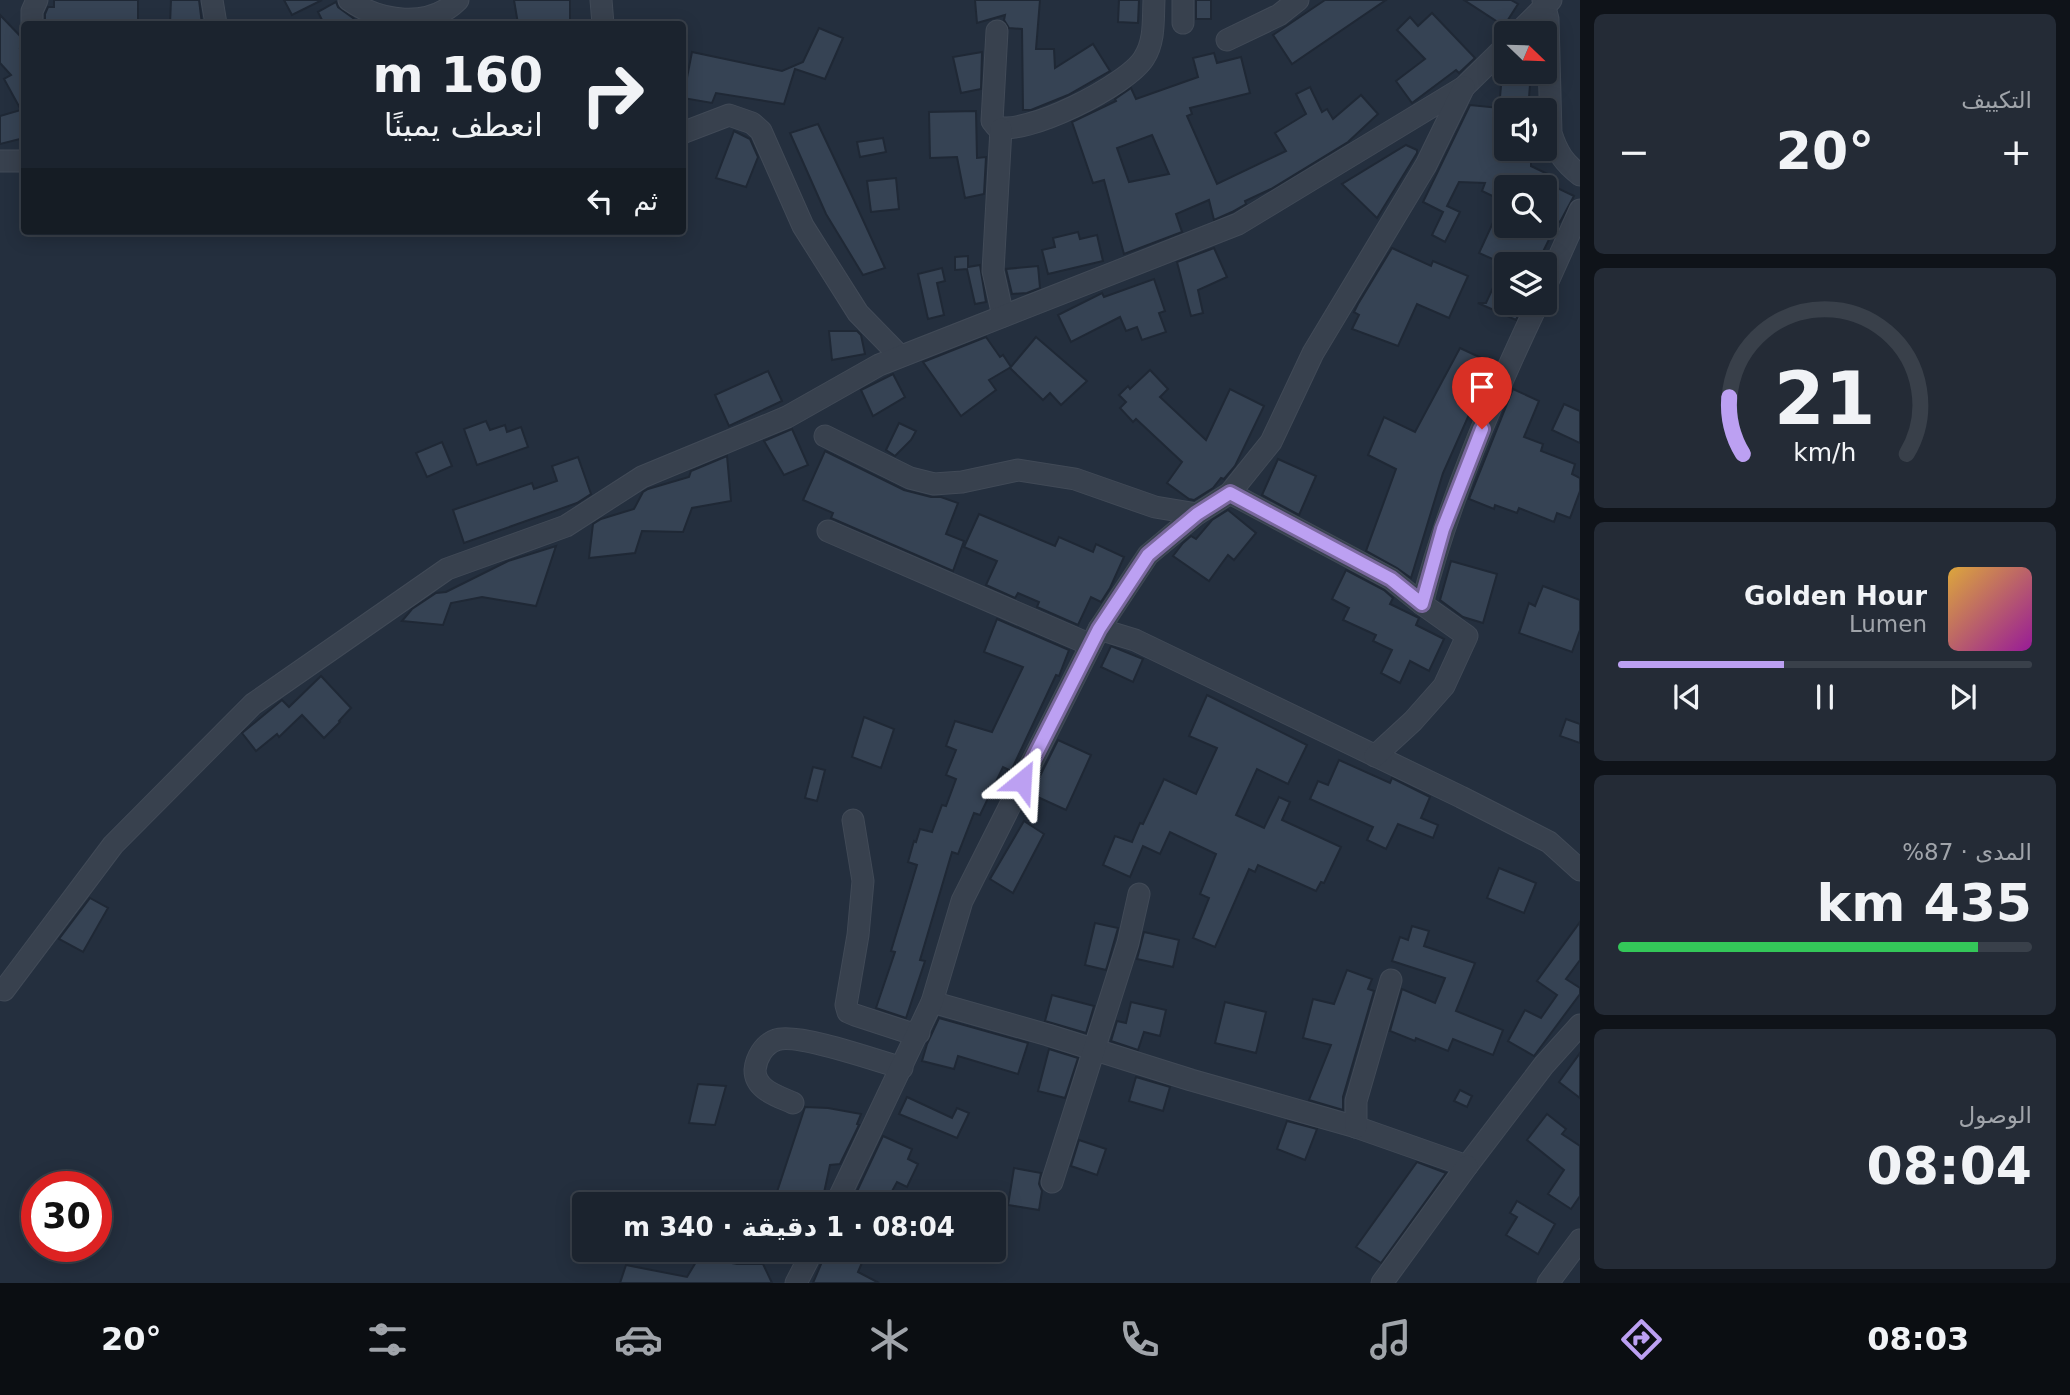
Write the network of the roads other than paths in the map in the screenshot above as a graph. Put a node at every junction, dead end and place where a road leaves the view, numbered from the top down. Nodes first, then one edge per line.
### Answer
1 (37, 0) edge
2 (212, 0) edge
3 (349, 0) edge
4 (458, 0) edge
5 (601, 0) edge
6 (1154, 0) edge
7 (1183, 0) edge
8 (1298, 0) edge
9 (1546, 2) edge
10 (1281, 7) edge
11 (32, 21) edge
12 (216, 21) edge
13 (603, 21) edge
14 (1529, 21) edge
15 (1183, 23) dead end
16 (996, 31) dead end
17 (1227, 40) dead end
18 (1494, 58) edge
19 (1464, 87) junction
20 (1001, 128) junction
21 (686, 131) edge
22 (0, 161) edge
23 (21, 161) edge
24 (1580, 176) edge
25 (1580, 210) edge
26 (1557, 261) edge
27 (1533, 315) edge
28 (1003, 316) junction
29 (900, 356) junction
30 (825, 436) dead end
31 (1230, 493) junction
32 (1197, 514) junction
33 (828, 531) dead end
34 (1422, 604) junction
35 (1095, 637) junction
36 (1375, 756) junction
37 (853, 820) dead end
38 (1580, 870) edge
39 (1139, 894) dead end
40 (1391, 980) dead end
41 (1, 993) edge
42 (932, 1002) junction
43 (1580, 1025) edge
44 (919, 1033) junction
45 (1094, 1050) junction
46 (902, 1068) junction
47 (793, 1103) dead end
48 (1356, 1127) junction
49 (1467, 1166) junction
50 (1052, 1182) dead end
51 (842, 1192) edge
52 (1580, 1240) edge
53 (807, 1262) edge
54 (796, 1283) edge
55 (1381, 1283) edge
56 (1548, 1283) edge

1 - 11 street
2 - 12 street
3 - 4 street
5 - 13 street
6 - 20 street
7 - 15 street
8 - 10 street
9 - 14 street
9 - 24 street
10 - 17 street
16 - 20 street
18 - 19 street
19 - 28 street
19 - 31 street
20 - 28 street
21 - 29 street
22 - 23 street
25 - 26 street
27 - 34 street
28 - 29 street
29 - 41 street
30 - 32 street
31 - 32 street
31 - 34 street
32 - 35 street
33 - 35 street
34 - 36 street
35 - 36 street
35 - 42 street
36 - 38 street
37 - 44 street
39 - 45 street
40 - 48 street
42 - 44 street
42 - 45 street
43 - 49 street
44 - 46 street
45 - 48 street
45 - 50 street
46 - 47 street
46 - 51 street
48 - 49 street
49 - 55 street
52 - 56 street
53 - 54 street

